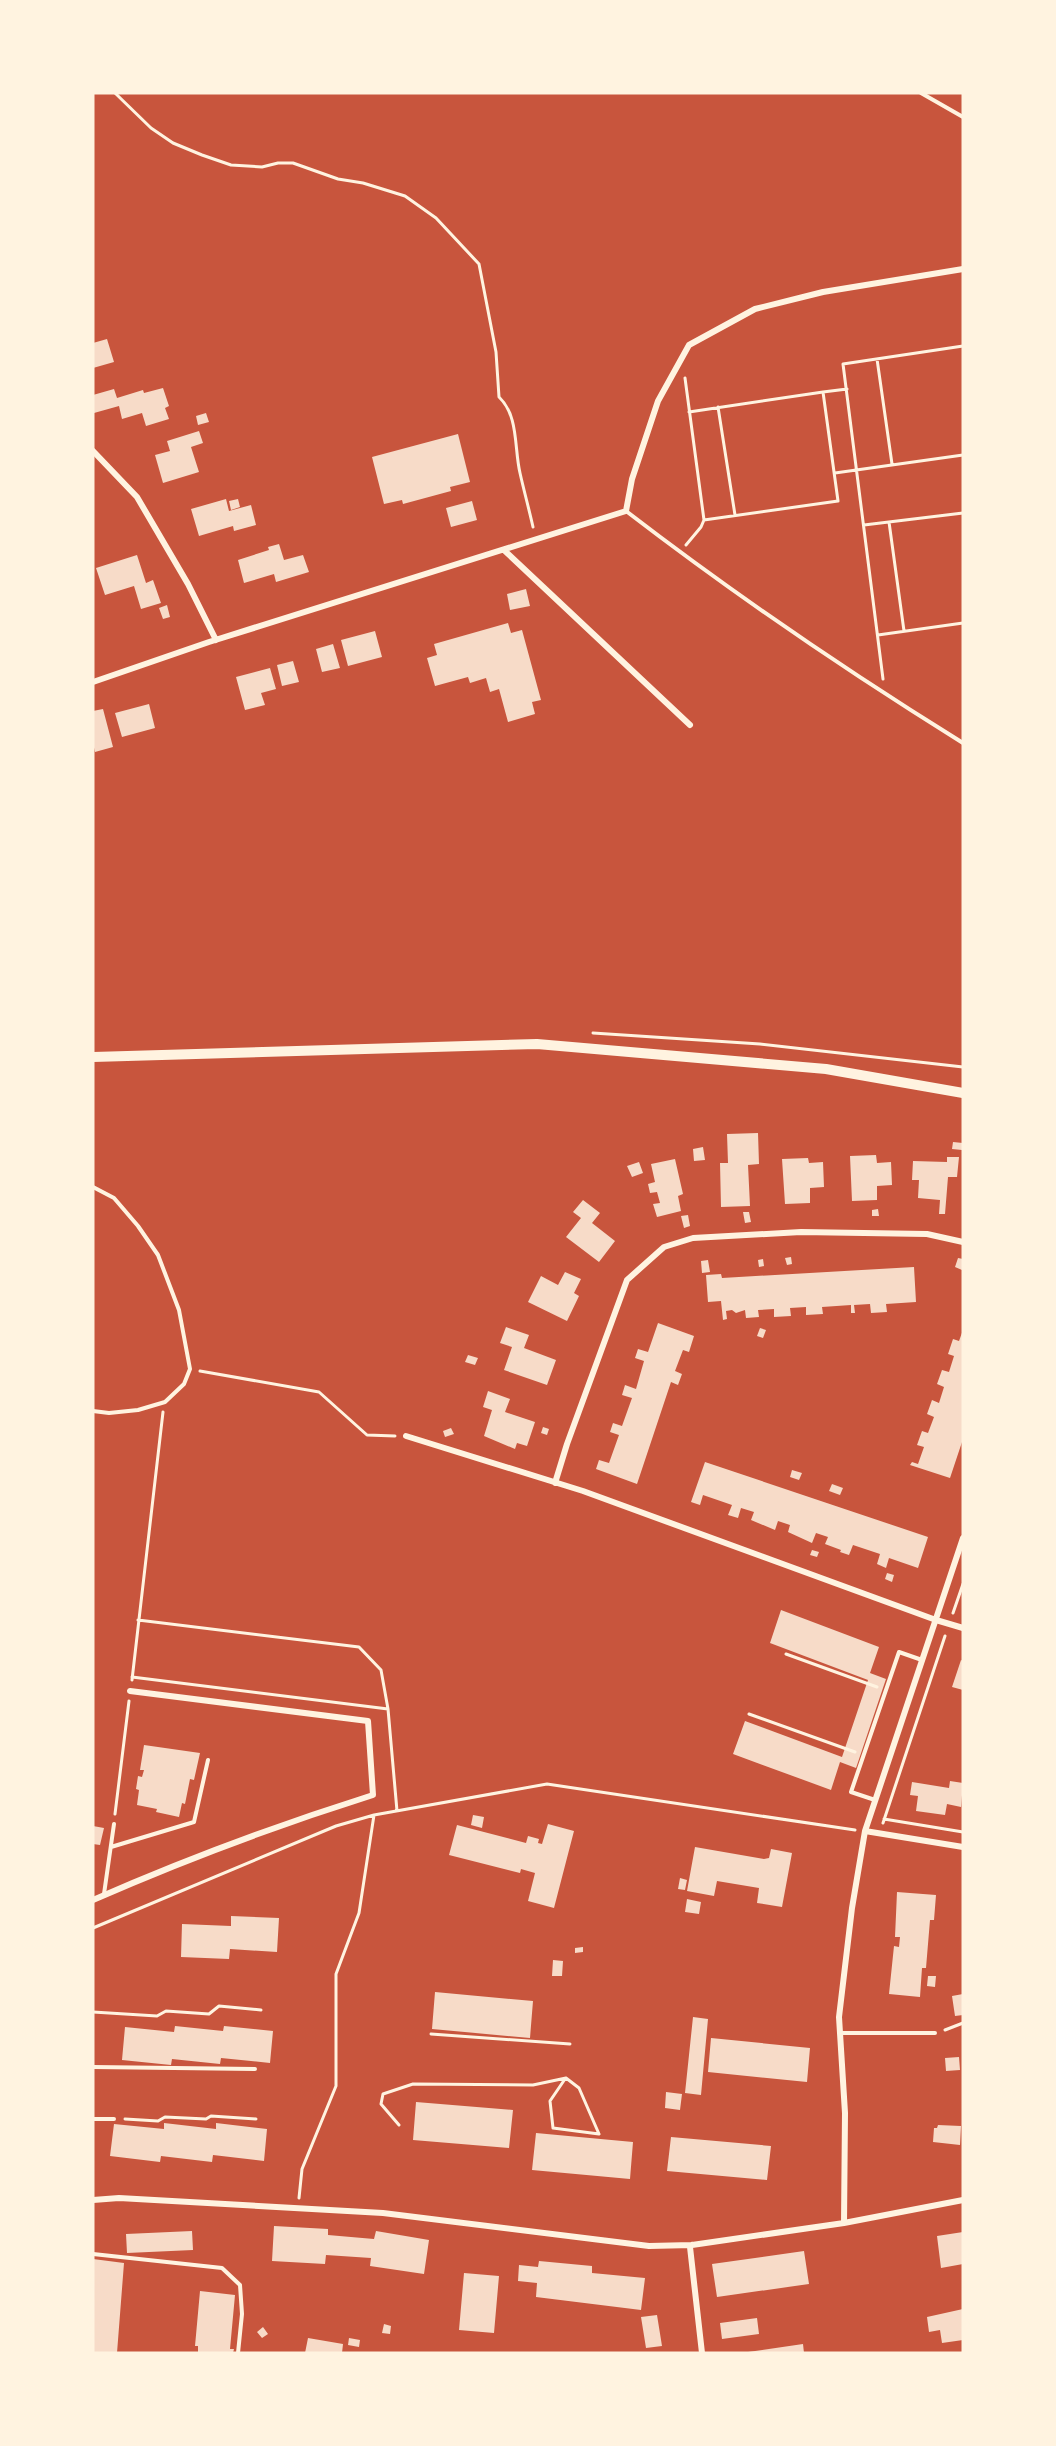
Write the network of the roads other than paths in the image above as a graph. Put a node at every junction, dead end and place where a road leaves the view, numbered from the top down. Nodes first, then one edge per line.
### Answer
1 (921, 93) edge
2 (963, 117) edge
3 (963, 269) edge
4 (93, 451) edge
5 (626, 511) junction
6 (504, 550) junction
7 (216, 640) junction
8 (93, 682) edge
9 (690, 725) dead end
10 (963, 743) edge
11 (93, 1057) edge
12 (963, 1093) edge
13 (93, 1187) edge
14 (963, 1242) edge
15 (93, 1411) edge
16 (406, 1436) road end
17 (555, 1483) junction
18 (963, 1538) edge
19 (936, 1620) junction
20 (963, 1628) edge
21 (922, 1660) junction
22 (130, 1691) road end
23 (208, 1760) dead end
24 (876, 1800) junction
25 (114, 1824) road end
26 (865, 1832) junction
27 (111, 1847) junction
28 (963, 1847) edge
29 (104, 1895) junction
30 (93, 1900) edge
31 (840, 2033) junction
32 (935, 2033) road end
33 (93, 2067) edge
34 (255, 2069) dead end
35 (93, 2119) edge
36 (114, 2119) road end
37 (93, 2200) edge
38 (963, 2200) edge
39 (844, 2223) junction
40 (692, 2245) junction
41 (93, 2254) edge
42 (238, 2353) edge
43 (702, 2353) edge

1 - 2 lane
3 - 5 street
4 - 7 street
5 - 6 street
5 - 10 lane
6 - 7 street
6 - 9 street
7 - 8 street
11 - 12 main road
13 - 15 lane
14 - 17 street
16 - 17 street
17 - 19 street
18 - 19 street
19 - 20 street
19 - 21 street
21 - 24 street
21 - 24 lane
22 - 29 street
23 - 27 lane
24 - 26 street
25 - 27 lane
26 - 28 street
26 - 31 street
27 - 29 lane
29 - 30 street
31 - 32 lane
31 - 39 street
33 - 34 lane
35 - 36 lane
37 - 40 street
38 - 39 street
39 - 40 street
40 - 43 street
41 - 42 lane

